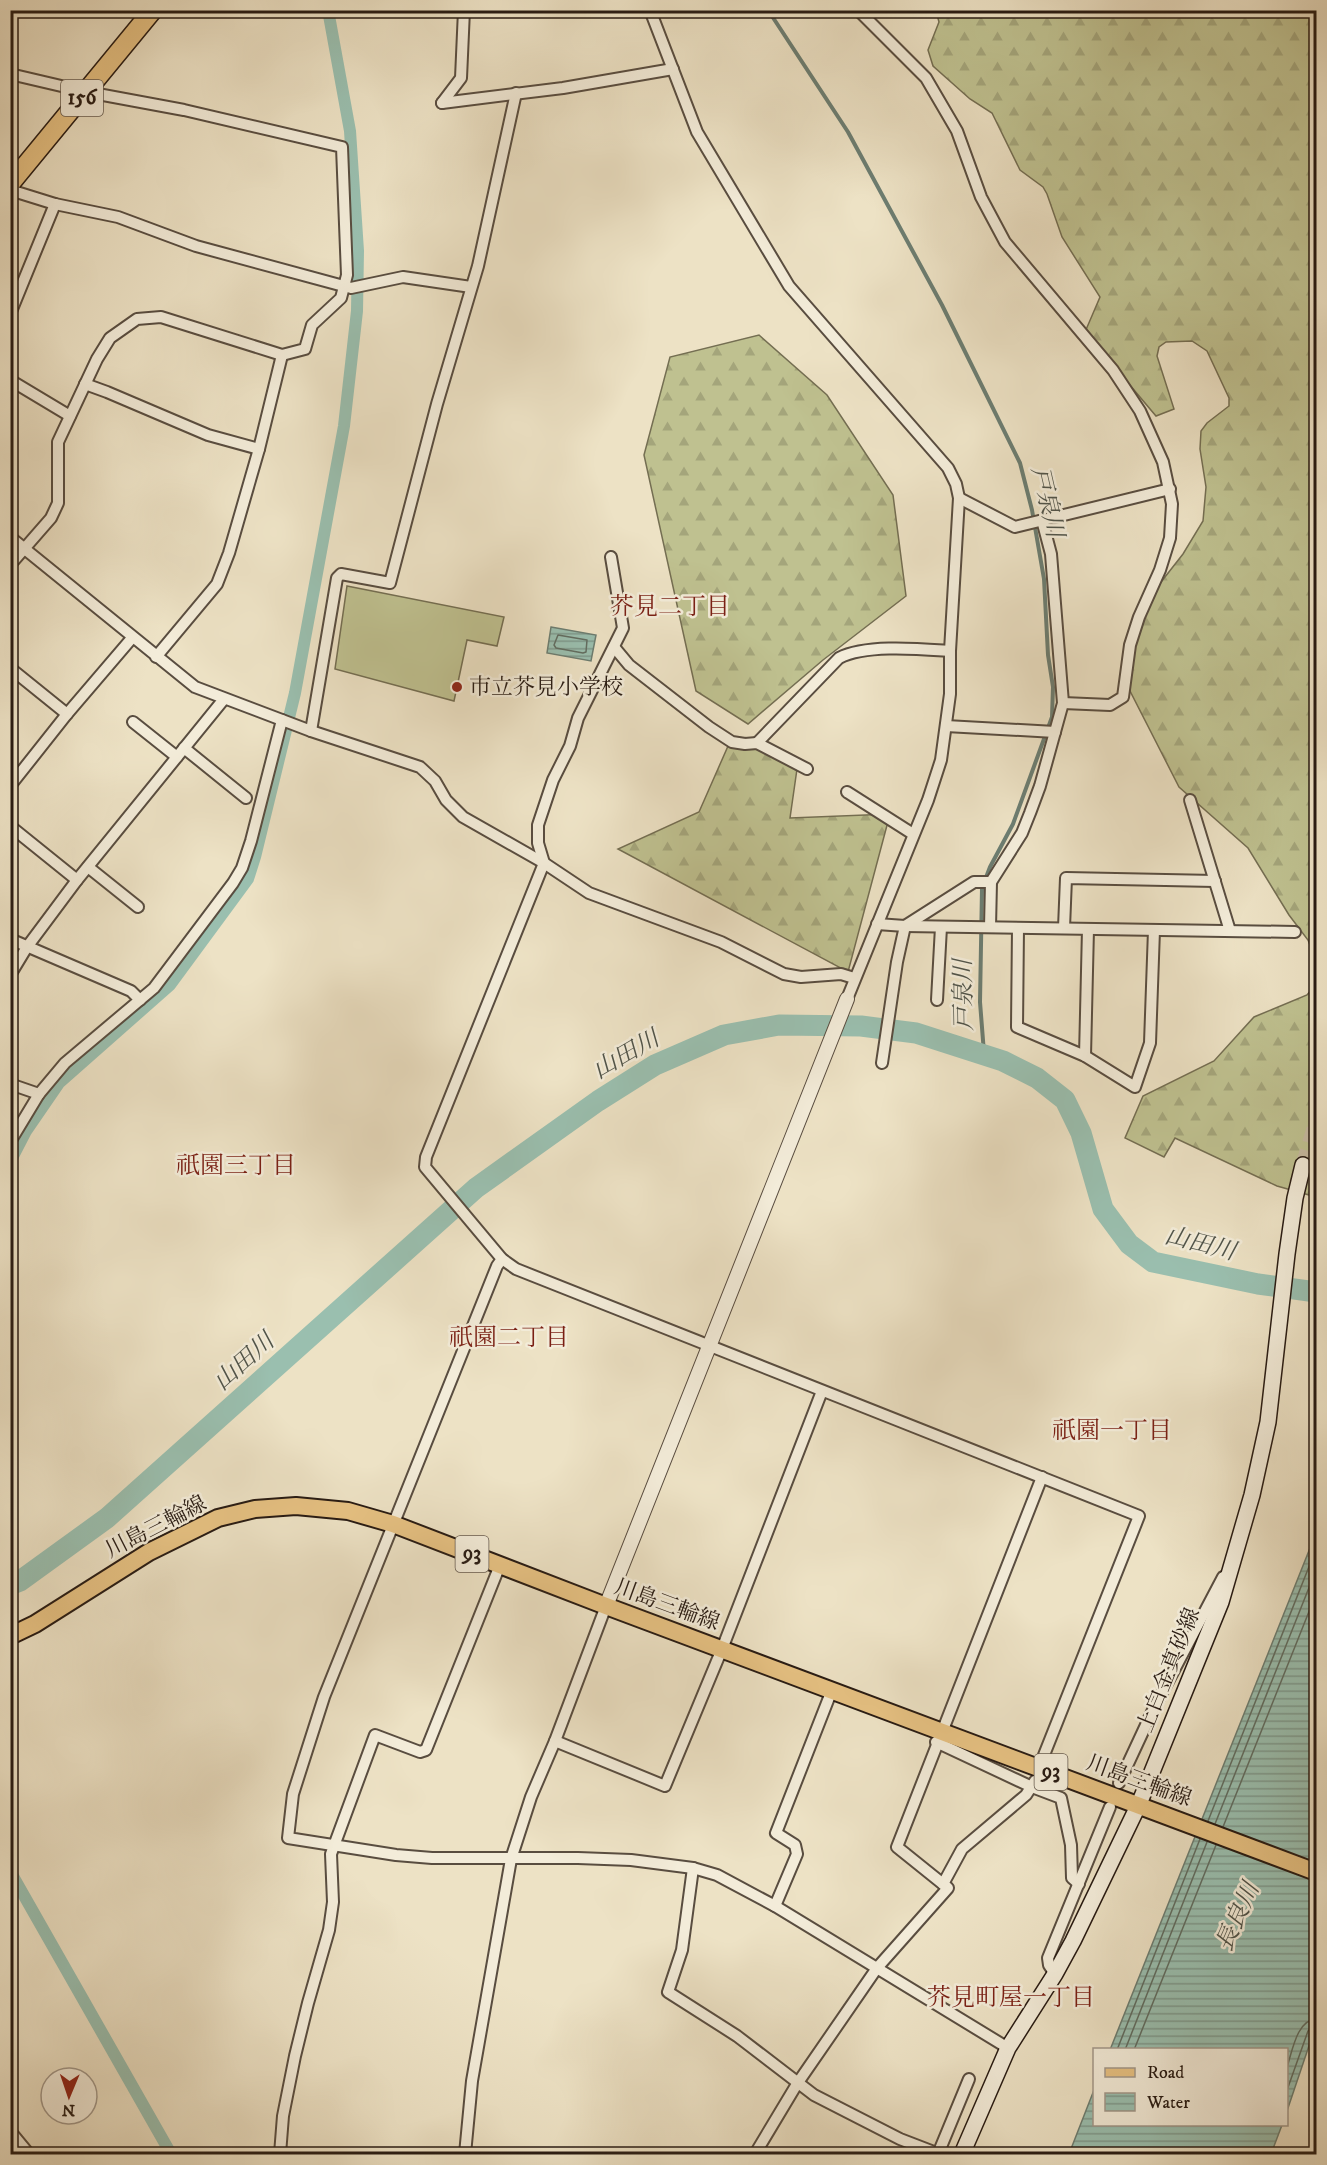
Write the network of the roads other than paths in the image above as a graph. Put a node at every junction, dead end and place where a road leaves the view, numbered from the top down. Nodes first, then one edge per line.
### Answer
1 (153, 10) edge
2 (464, 10) edge
3 (650, 10) edge
4 (858, 10) edge
5 (672, 69) junction
6 (10, 74) edge
7 (87, 92) junction
8 (516, 93) junction
9 (10, 184) edge
10 (10, 190) edge
11 (55, 204) junction
12 (348, 287) junction
13 (471, 287) junction
14 (10, 314) edge
15 (282, 355) junction
16 (10, 380) edge
17 (85, 384) junction
18 (70, 416) junction
19 (259, 449) junction
20 (1170, 489) junction
21 (959, 498) junction
22 (1036, 522) junction
23 (10, 537) edge
24 (24, 548) junction
25 (611, 557) dead end
26 (10, 565) edge
27 (132, 638) junction
28 (614, 647) junction
29 (950, 651) junction
30 (156, 657) junction
31 (10, 668) edge
32 (224, 699) junction
33 (1063, 703) junction
34 (68, 714) junction
35 (282, 720) junction
36 (132, 722) dead end
37 (946, 726) junction
38 (311, 731) junction
39 (1055, 732) junction
40 (757, 743) junction
41 (181, 753) junction
42 (807, 770) dead end
43 (10, 786) edge
44 (847, 792) dead end
45 (246, 798) dead end
46 (1190, 800) dead end
47 (10, 826) edge
48 (913, 834) junction
49 (543, 863) junction
50 (88, 867) junction
51 (77, 880) junction
52 (1215, 881) junction
53 (984, 882) junction
54 (138, 907) dead end
55 (877, 924) junction
56 (905, 926) junction
57 (941, 927) junction
58 (982, 927) junction
59 (1018, 928) junction
60 (1064, 928) junction
61 (1088, 929) junction
62 (1154, 930) junction
63 (1230, 931) junction
64 (1295, 932) dead end
65 (10, 939) edge
66 (27, 947) junction
67 (10, 975) edge
68 (854, 978) junction
69 (847, 999) joint
70 (140, 1000) junction
71 (937, 1000) dead end
72 (1085, 1056) junction
73 (882, 1057) dead end
74 (10, 1084) edge
75 (39, 1094) junction
76 (10, 1142) edge
77 (1303, 1165) tunnel mouth
78 (502, 1259) junction
79 (711, 1346) junction
80 (822, 1391) junction
81 (1042, 1477) junction
82 (393, 1524) junction
83 (1239, 1545) junction
84 (500, 1565) junction
85 (606, 1606) junction
86 (10, 1636) edge
87 (722, 1649) junction
88 (832, 1690) junction
89 (939, 1737) junction
90 (555, 1741) junction
91 (1044, 1755) dead end
92 (1119, 1783) dead end
93 (1034, 1784) junction
94 (1139, 1804) junction
95 (1110, 1807) dead end
96 (334, 1844) junction
97 (511, 1859) junction
98 (693, 1868) junction
99 (1317, 1872) edge
100 (943, 1884) junction
101 (1079, 1884) junction
102 (775, 1906) junction
103 (878, 1968) junction
104 (1055, 1974) junction
105 (1008, 2048) junction
106 (969, 2079) dead end
107 (797, 2084) junction
108 (10, 2131) edge
109 (29, 2154) edge
110 (280, 2154) edge
111 (465, 2154) edge
112 (755, 2154) edge
113 (939, 2154) edge
114 (962, 2154) edge

1 - 7 highway, 156
2 - 8 street
3 - 5 street
4 - 20 street
5 - 8 street
5 - 21 street
6 - 7 street
7 - 9 highway, 156
7 - 12 street
8 - 13 street
10 - 11 street
11 - 12 street
11 - 14 street
12 - 13 street
12 - 15 street
13 - 38 street
15 - 17 street
15 - 19 street
16 - 18 street
17 - 18 street
17 - 19 street
18 - 24 street
19 - 30 street
20 - 22 street
20 - 33 street
21 - 22 street
21 - 29 street
22 - 33 street
23 - 24 street
24 - 26 street
24 - 27 street
25 - 28 street
27 - 30 street
27 - 34 street
28 - 40 street
28 - 49 street
29 - 37 street
29 - 40 street
30 - 32 street
31 - 34 street
32 - 35 street
32 - 41 street
33 - 39 street
34 - 43 street
35 - 38 street
35 - 70 street
36 - 41 street
37 - 39 street
37 - 48 street
38 - 49 street
39 - 53 street
40 - 42 street
41 - 45 street
41 - 50 street
44 - 48 street
46 - 52 street
47 - 51 street
48 - 55 street
49 - 68 street
49 - 78 street
50 - 51 street
50 - 54 street
51 - 66 street
52 - 60 street
52 - 63 street
53 - 56 street
53 - 58 street
55 - 56 street
55 - 68 street
56 - 57 street
56 - 73 street
57 - 58 street
57 - 71 street
58 - 59 street
59 - 60 street
59 - 72 street
60 - 61 street
61 - 62 street
61 - 72 street
62 - 63 street
62 - 72 street
63 - 64 street
65 - 66 street
66 - 67 street
66 - 70 street
68 - 69 street
69 - 79 street
70 - 75 street
74 - 75 street
75 - 76 street
77 - 83 main road, 上白金真砂線
78 - 79 street
78 - 82 street
79 - 80 street
79 - 85 street
80 - 81 street
80 - 87 street
81 - 89 street
81 - 91 street
82 - 84 main road, 川島三輪線 / 93
82 - 86 main road, 川島三輪線 / 93
82 - 96 street
83 - 92 street
83 - 94 main road, 上白金真砂線
84 - 85 main road, 川島三輪線 / 93
84 - 96 street
85 - 87 main road, 川島三輪線 / 93
85 - 90 street
87 - 88 main road, 川島三輪線 / 93
87 - 90 street
88 - 89 main road, 川島三輪線 / 93
88 - 102 street
89 - 93 street
89 - 94 main road, 川島三輪線 / 93
89 - 100 street
90 - 97 street
93 - 100 street
93 - 101 street
94 - 99 main road, 川島三輪線 / 93
94 - 104 main road, 上白金真砂線
95 - 101 street
96 - 97 street
96 - 110 street
97 - 98 street
97 - 111 street
98 - 102 street
98 - 107 street
100 - 103 street
101 - 104 street
102 - 103 street
103 - 105 street
103 - 107 street
104 - 105 main road, 上白金真砂線
105 - 114 main road, 上白金真砂線
106 - 113 street
107 - 112 street
107 - 113 street
108 - 109 street

